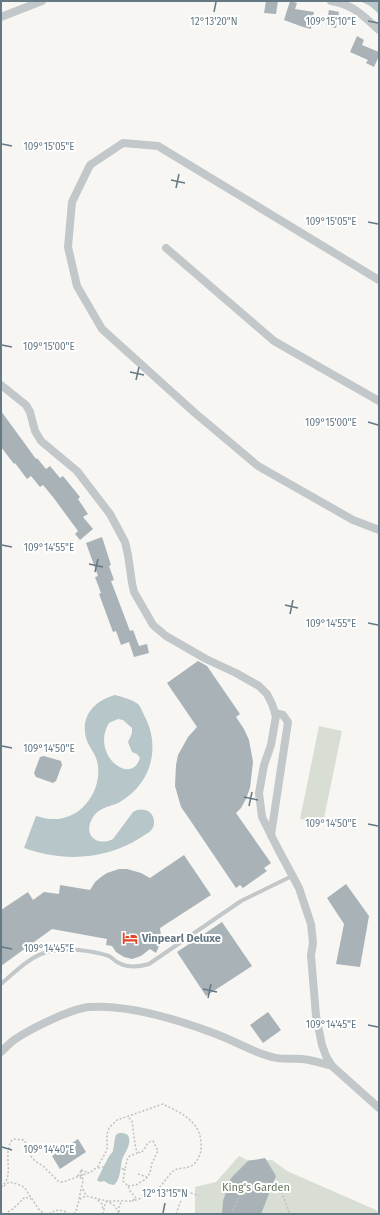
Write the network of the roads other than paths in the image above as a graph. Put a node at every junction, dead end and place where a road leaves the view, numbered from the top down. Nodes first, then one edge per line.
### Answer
1 (42, 1) edge
2 (331, 1) edge
3 (1, 17) edge
4 (379, 30) edge
5 (166, 248) dead end
6 (379, 280) edge
7 (1, 385) edge
8 (379, 401) edge
9 (379, 530) edge
10 (275, 713) junction
11 (271, 836) junction
12 (292, 876) junction
13 (1, 984) edge
14 (1, 1052) edge
15 (332, 1066) junction
16 (379, 1108) edge

1 - 3 street
2 - 4 street
5 - 8 street
6 - 9 street
7 - 10 street
10 - 11 street
10 - 11 street
11 - 12 street
12 - 13 lane
12 - 15 street
14 - 15 street
15 - 16 street

